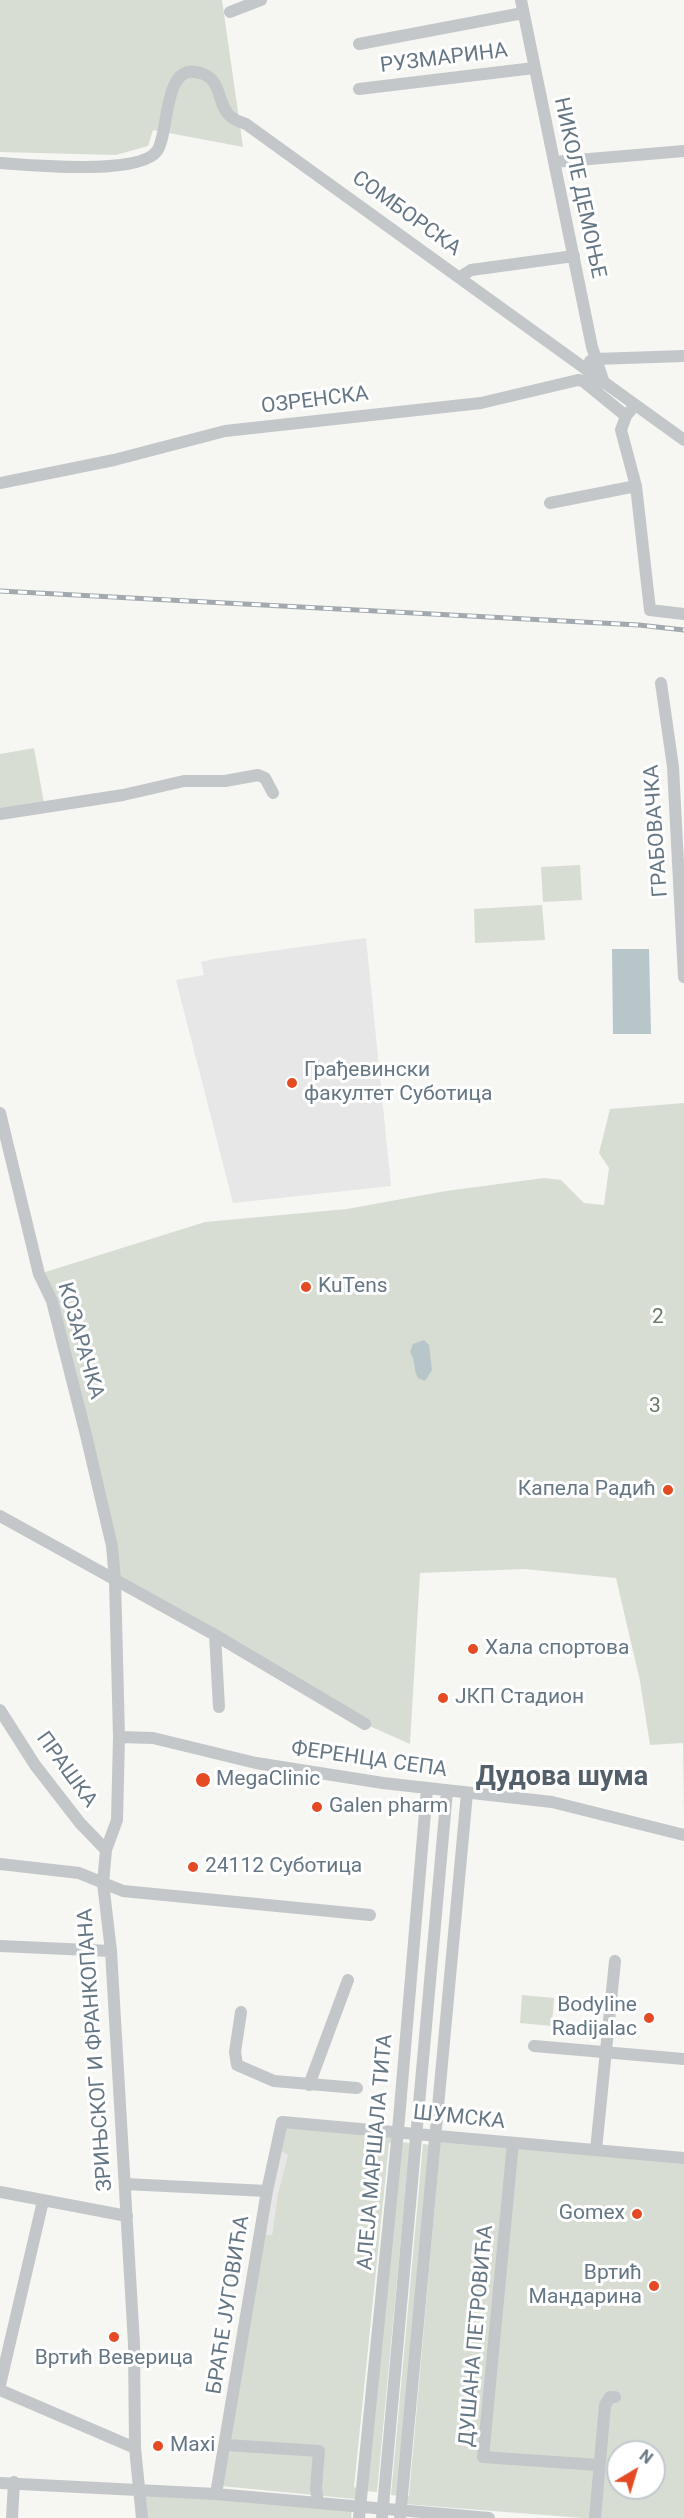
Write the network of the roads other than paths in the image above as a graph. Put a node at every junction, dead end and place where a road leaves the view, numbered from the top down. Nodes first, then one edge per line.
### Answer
1 (261, 0) edge
2 (521, 0) edge
3 (230, 12) dead end
4 (523, 13) junction
5 (358, 44) dead end
6 (534, 68) junction
7 (359, 88) dead end
8 (684, 152) edge
9 (554, 162) junction
10 (0, 163) edge
11 (574, 256) junction
12 (460, 277) junction
13 (684, 357) edge
14 (595, 359) junction
15 (579, 365) junction
16 (604, 384) junction
17 (635, 405) junction
18 (626, 416) junction
19 (684, 440) edge
20 (0, 483) edge
21 (636, 486) junction
22 (550, 503) dead end
23 (684, 614) edge
24 (661, 683) dead end
25 (273, 793) dead end
26 (0, 814) edge
27 (684, 977) edge
28 (0, 1113) edge
29 (0, 1516) edge
30 (115, 1580) junction
31 (214, 1635) junction
32 (219, 1707) dead end
33 (0, 1710) edge
34 (365, 1724) dead end
35 (119, 1737) junction
36 (427, 1790) junction
37 (447, 1791) junction
38 (467, 1792) junction
39 (684, 1834) edge
40 (106, 1850) junction
41 (0, 1864) edge
42 (103, 1883) junction
43 (370, 1915) dead end
44 (0, 1946) edge
45 (111, 1951) junction
46 (615, 1961) dead end
47 (348, 1980) dead end
48 (241, 2012) dead end
49 (534, 2046) dead end
50 (606, 2052) junction
51 (684, 2059) edge
52 (309, 2085) junction
53 (357, 2088) dead end
54 (282, 2122) joint
55 (398, 2131) junction
56 (418, 2133) junction
57 (434, 2136) junction
58 (513, 2143) junction
59 (596, 2150) junction
60 (684, 2158) edge
61 (125, 2184) junction
62 (267, 2191) junction
63 (0, 2192) edge
64 (43, 2201) junction
65 (127, 2216) junction
66 (0, 2385) edge
67 (0, 2390) edge
68 (615, 2397) dead end
69 (226, 2445) junction
70 (135, 2448) junction
71 (598, 2465) junction
72 (14, 2482) junction
73 (0, 2483) edge
74 (139, 2490) junction
75 (216, 2494) junction
76 (318, 2503) junction
77 (359, 2512) edge
78 (382, 2513) edge
79 (400, 2514) edge
80 (12, 2518) edge
81 (142, 2518) edge
82 (489, 2518) edge
83 (595, 2518) edge

1 - 3 street
2 - 4 street, НИКОЛЕ ДЕМОЊЕ
4 - 5 street
4 - 6 street, НИКОЛЕ ДЕМОЊЕ
6 - 7 street, РУЗМАРИНА
6 - 9 street, НИКОЛЕ ДЕМОЊЕ
8 - 9 street
9 - 11 street, НИКОЛЕ ДЕМОЊЕ
10 - 12 street, СОМБОРСКА
11 - 12 street
11 - 14 street, НИКОЛЕ ДЕМОЊЕ
12 - 15 street, СОМБОРСКА
13 - 14 street
14 - 15 street
14 - 16 street, НИКОЛЕ ДЕМОЊЕ
15 - 16 street, СОМБОРСКА
16 - 17 street, СОМБОРСКА
17 - 18 street
17 - 19 street, СОМБОРСКА
18 - 20 street, ОЗРЕНСКА
18 - 21 street
21 - 22 street
21 - 23 street
24 - 27 street, ГРАБОВАЧКА
25 - 26 street
28 - 30 street, КОЗАРАЧКА
29 - 30 street, ФЕРЕНЦА СЕПА
30 - 31 street, ФЕРЕНЦА СЕПА
30 - 35 street, ЗРИЊСКОГ И ФРАНКОПАНА
31 - 32 street
31 - 34 street, ФЕРЕНЦА СЕПА
33 - 40 street, ПРАШКА
35 - 36 street, ФЕРЕНЦА СЕПА
35 - 40 street, ЗРИЊСКОГ И ФРАНКОПАНА
36 - 37 street, ФЕРЕНЦА СЕПА
36 - 55 street, АЛЕЈА МАРШАЛА ТИТА
37 - 38 street, ФЕРЕНЦА СЕПА
37 - 56 street, АЛЕЈА МАРШАЛА ТИТА
38 - 39 street, ФЕРЕНЦА СЕПА
38 - 57 street
40 - 42 street, ЗРИЊСКОГ И ФРАНКОПАНА
41 - 42 street
42 - 43 street
42 - 45 street, ЗРИЊСКОГ И ФРАНКОПАНА
44 - 45 street
45 - 61 street, ЗРИЊСКОГ И ФРАНКОПАНА
46 - 50 street
47 - 52 street
48 - 52 street
49 - 50 street
50 - 51 street
50 - 59 street
52 - 53 street
54 - 55 street, ШУМСКА
54 - 62 street, БРАЋЕ ЈУГОВИЋА
55 - 56 street, ШУМСКА
55 - 77 street, АЛЕЈА МАРШАЛА ТИТА
56 - 57 street, ШУМСКА
56 - 78 street, АЛЕЈА МАРШАЛА ТИТА
57 - 58 street, ШУМСКА
57 - 79 street
58 - 59 street, ШУМСКА
58 - 71 street, ДУШАНА ПЕТРОВИЋА
59 - 60 street, ШУМСКА
61 - 62 street
61 - 65 street, ЗРИЊСКОГ И ФРАНКОПАНА
62 - 69 street, БРАЋЕ ЈУГОВИЋА
63 - 64 street
64 - 65 street
64 - 66 street
65 - 70 street, ЗРИЊСКОГ И ФРАНКОПАНА
67 - 70 street
68 - 71 street
69 - 75 street, БРАЋЕ ЈУГОВИЋА
69 - 76 street
70 - 74 street, ЗРИЊСКОГ И ФРАНКОПАНА
71 - 83 street
72 - 73 street
72 - 74 street
72 - 80 street
74 - 75 street
74 - 81 street, ЗРИЊСКОГ И ФРАНКОПАНА
75 - 76 street
76 - 77 street
77 - 78 street
78 - 79 street
79 - 82 street

